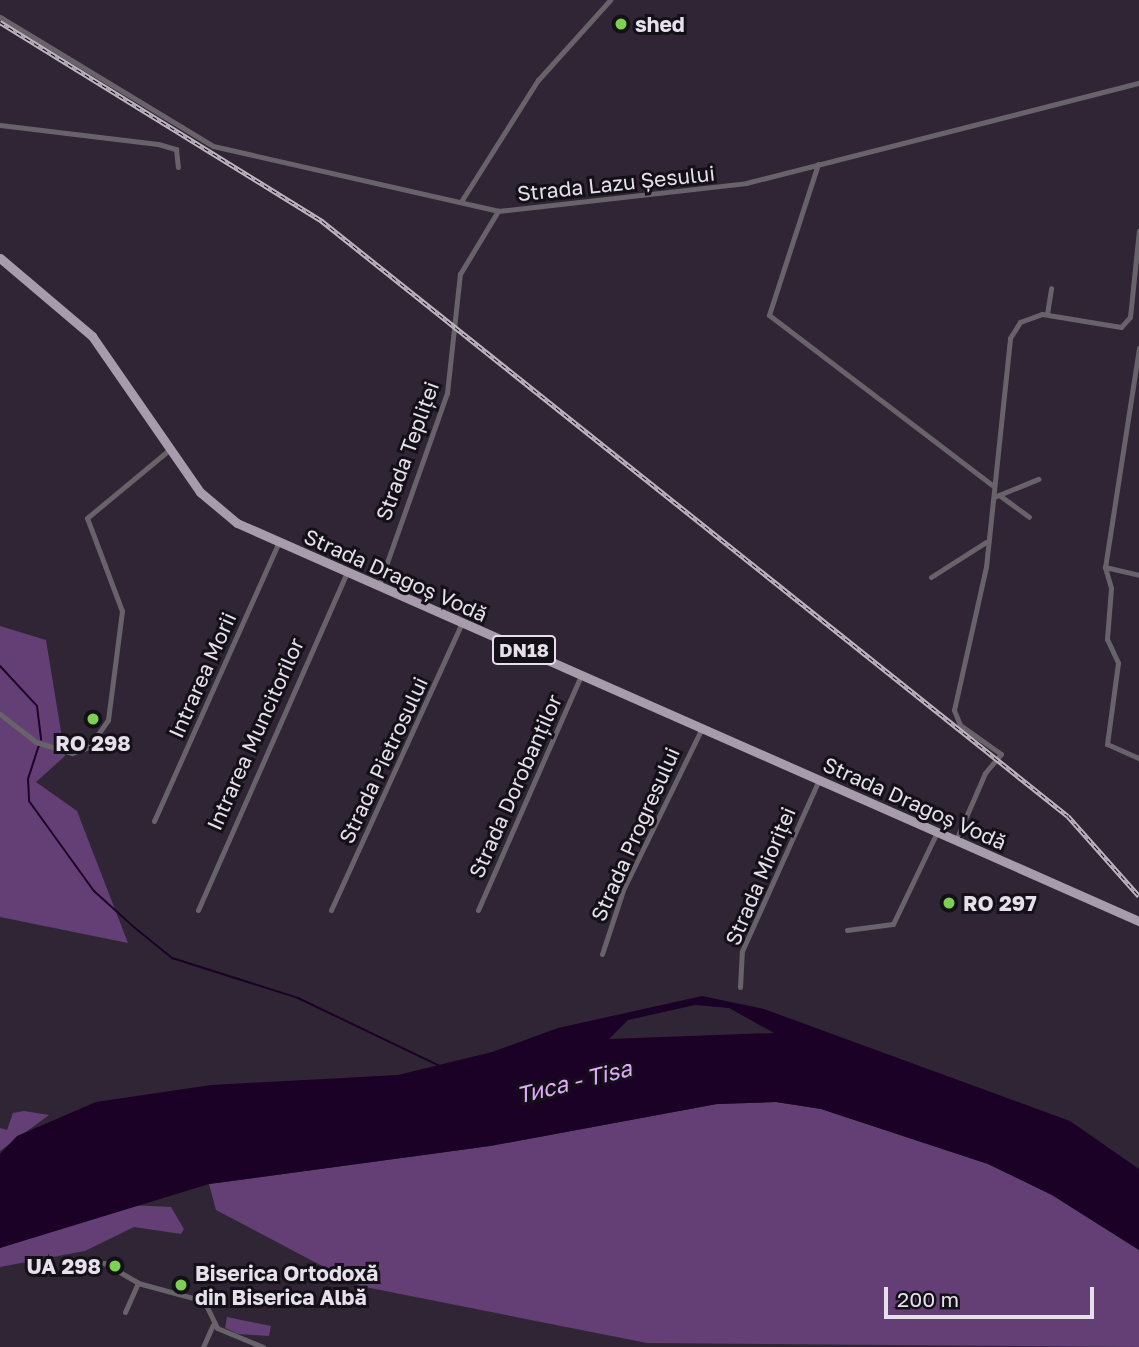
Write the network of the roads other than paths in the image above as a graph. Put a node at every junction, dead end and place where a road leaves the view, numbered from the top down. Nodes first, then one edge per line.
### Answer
1 (610, 0) edge
2 (0, 18) edge
3 (1139, 83) edge
4 (0, 125) edge
5 (818, 164) junction
6 (178, 167) dead end
7 (462, 200) junction
8 (498, 211) junction
9 (1139, 230) edge
10 (0, 258) edge
11 (1051, 288) dead end
12 (1047, 314) junction
13 (1139, 348) edge
14 (170, 449) junction
15 (1038, 479) dead end
16 (992, 485) junction
17 (997, 496) junction
18 (1029, 517) dead end
19 (279, 542) junction
20 (986, 542) junction
21 (1105, 567) junction
22 (347, 572) junction
23 (1139, 575) edge
24 (931, 577) dead end
25 (379, 586) junction
26 (462, 623) junction
27 (581, 675) junction
28 (0, 714) edge
29 (702, 728) junction
30 (1139, 758) edge
31 (819, 780) junction
32 (154, 821) dead end
33 (937, 832) junction
34 (956, 839) junction
35 (198, 910) dead end
36 (331, 910) dead end
37 (478, 910) dead end
38 (1139, 920) edge
39 (847, 930) dead end
40 (602, 954) dead end
41 (740, 987) dead end
42 (104, 1263) dead end
43 (138, 1283) junction
44 (125, 1312) dead end
45 (213, 1325) junction
46 (203, 1347) edge
47 (263, 1347) edge

1 - 7 street
2 - 7 street, Strada Lazu Șesului
3 - 5 street, Strada Lazu Șesului
4 - 6 street
5 - 8 street, Strada Lazu Șesului
5 - 16 street
7 - 8 street, Strada Lazu Șesului
8 - 25 street, Strada Tepliței
9 - 12 street
10 - 14 main road, Strada Dragoș Vodă / DN18
11 - 12 street
12 - 16 street
13 - 21 street
14 - 19 main road, Strada Dragoș Vodă / DN18
14 - 28 street
15 - 17 street
16 - 17 street
17 - 18 street
17 - 20 street
19 - 22 main road, Strada Dragoș Vodă / DN18
19 - 32 street, Intrarea Morii
20 - 24 street
20 - 34 street
21 - 23 street
21 - 30 street
22 - 25 main road, Strada Dragoș Vodă / DN18
22 - 35 street, Intrarea Muncitorilor
25 - 26 main road, Strada Dragoș Vodă / DN18
26 - 27 main road, Strada Dragoș Vodă / DN18
26 - 36 street, Strada Pietrosului
27 - 29 main road, Strada Dragoș Vodă / DN18
27 - 37 street, Strada Dorobanților
29 - 31 main road, Strada Dragoș Vodă / DN18
29 - 40 street, Strada Progresului
31 - 33 main road, Strada Dragoș Vodă / DN18
31 - 41 street, Strada Mioriței
33 - 34 main road, Strada Dragoș Vodă / DN18
33 - 39 street
34 - 38 main road, Strada Dragoș Vodă / DN18
42 - 43 street
43 - 44 street
43 - 45 street
45 - 46 street
45 - 47 street

